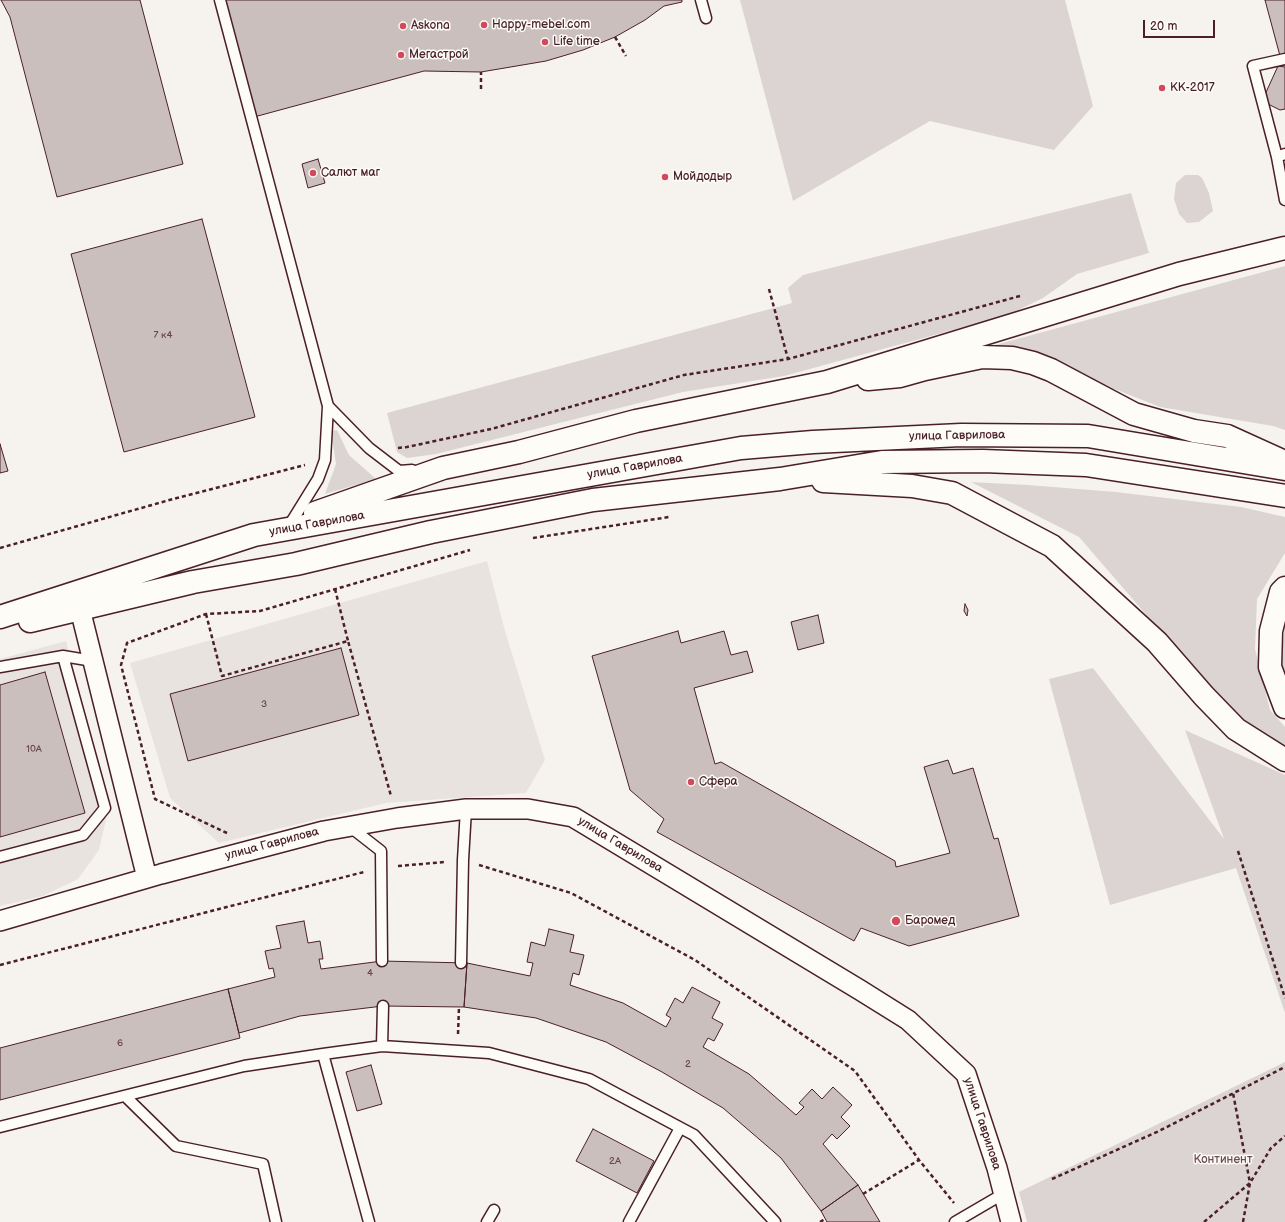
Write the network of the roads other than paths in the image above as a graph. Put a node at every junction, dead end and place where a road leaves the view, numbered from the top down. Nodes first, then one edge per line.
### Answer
1 (220, 0) edge
2 (701, 0) edge
3 (706, 18) dead end
4 (1285, 59) edge
5 (1281, 156) edge
6 (1285, 200) edge
7 (1285, 248) edge
8 (827, 382) junction
9 (328, 406) junction
10 (1285, 462) edge
11 (443, 468) junction
12 (1285, 469) edge
13 (780, 480) junction
14 (1285, 496) edge
15 (292, 522) junction
16 (254, 535) junction
17 (1285, 588) edge
18 (80, 609) junction
19 (0, 617) edge
20 (0, 628) edge
21 (63, 656) junction
22 (94, 661) junction
23 (0, 667) edge
24 (1285, 707) edge
25 (1285, 760) edge
26 (466, 809) junction
27 (349, 826) junction
28 (0, 857) edge
29 (148, 878) junction
30 (0, 921) edge
31 (382, 961) dead end
32 (461, 963) dead end
33 (383, 1006) dead end
34 (382, 1046) junction
35 (323, 1054) junction
36 (125, 1096) junction
37 (0, 1127) edge
38 (680, 1128) junction
39 (1003, 1194) junction
40 (494, 1210) dead end
41 (276, 1222) edge
42 (368, 1222) edge
43 (487, 1222) edge
44 (629, 1222) edge
45 (775, 1222) edge
46 (955, 1222) edge
47 (1010, 1222) edge

1 - 9 lane
2 - 3 lane
4 - 5 lane
5 - 6 lane
7 - 8 main road
8 - 10 main road
8 - 11 main road
9 - 11 lane
9 - 15 lane
11 - 15 main road
12 - 16 main road, улица Гаврилова
13 - 14 main road, улица Гаврилова
13 - 18 main road, улица Гаврилова
13 - 25 main road
15 - 16 main road
16 - 19 main road, улица Гаврилова
17 - 24 main road
18 - 20 main road, улица Гаврилова
18 - 22 street
21 - 22 lane
21 - 23 lane
21 - 28 lane
22 - 29 street
26 - 27 street, улица Гаврилова
26 - 32 lane
26 - 39 street, улица Гаврилова
27 - 29 street, улица Гаврилова
27 - 31 lane
29 - 30 street, улица Гаврилова
33 - 34 lane
34 - 35 lane
34 - 38 lane
35 - 36 lane
35 - 42 lane
36 - 37 lane
36 - 41 lane
38 - 44 lane
38 - 45 lane
39 - 46 lane
39 - 47 street, улица Гаврилова
40 - 43 lane

